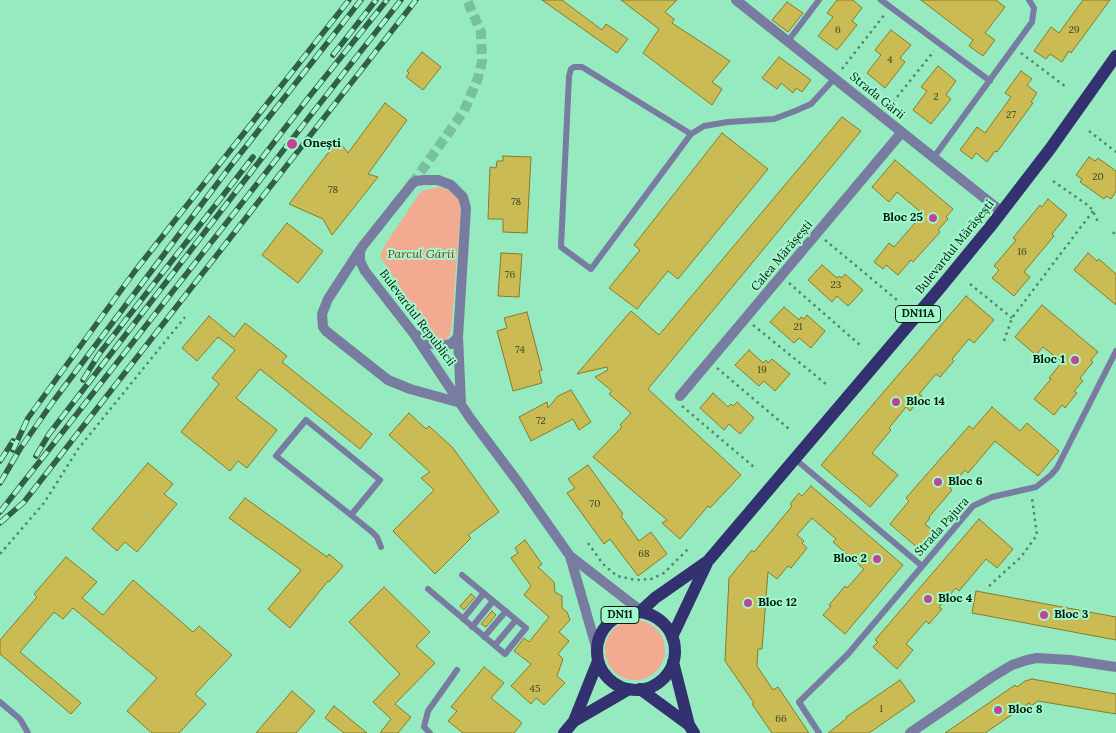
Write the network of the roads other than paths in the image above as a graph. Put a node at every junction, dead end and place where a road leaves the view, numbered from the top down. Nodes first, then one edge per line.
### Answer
1 (736, 0) edge
2 (819, 0) edge
3 (881, 0) edge
4 (1029, 0) edge
5 (788, 41) junction
6 (1116, 56) edge
7 (835, 78) junction
8 (990, 81) junction
9 (902, 132) junction
10 (690, 134) junction
11 (934, 158) junction
12 (1002, 212) junction
13 (362, 247) junction
14 (414, 334) junction
15 (458, 337) junction
16 (1116, 350) edge
17 (680, 396) road end
18 (462, 403) junction
19 (794, 458) junction
20 (351, 515) junction
21 (381, 547) dead end
22 (570, 556) junction
23 (708, 561) junction
24 (922, 566) junction
25 (462, 575) dead end
26 (428, 589) dead end
27 (484, 593) junction
28 (493, 601) junction
29 (506, 611) junction
30 (641, 611) junction
31 (463, 619) junction
32 (516, 620) junction
33 (472, 627) junction
34 (484, 637) junction
35 (672, 637) junction
36 (495, 645) junction
37 (597, 656) junction
38 (673, 662) junction
39 (1116, 667) edge
40 (457, 670) dead end
41 (635, 689) junction
42 (0, 702) edge
43 (574, 721) junction
44 (692, 729) edge
45 (28, 733) edge
46 (430, 733) edge
47 (564, 733) edge
48 (819, 733) edge
49 (910, 733) edge

1 - 5 street, Strada Gării
2 - 5 lane
3 - 8 lane
4 - 8 lane
5 - 7 street, Strada Gării
6 - 12 main road, Bulevardul Mărășești / DN11A
7 - 9 street, Strada Gării
7 - 10 lane
8 - 11 lane
9 - 11 street, Strada Gării
9 - 17 street, Calea Mărășești
10 - 10 lane
11 - 12 street, Strada Gării
12 - 19 main road, Bulevardul Mărășești / DN11A
13 - 14 street, Bulevardul Republicii
13 - 15 street, Bulevardul Republicii
13 - 18 street, Bulevardul Republicii
14 - 15 street
14 - 18 street, Bulevardul Republicii
15 - 18 street, Bulevardul Republicii
16 - 24 lane, Strada Pajura
18 - 22 street, Bulevardul Republicii
19 - 23 main road, Bulevardul Mărășești / DN11A
19 - 24 lane
20 - 20 lane
20 - 21 lane
22 - 30 street, Bulevardul Republicii
22 - 37 street, Bulevardul Republicii
23 - 30 main road, Bulevardul Mărășești
23 - 35 main road, Bulevardul Mărășești / DN11A
24 - 48 lane, Strada Pajura
25 - 27 lane
26 - 31 lane
27 - 28 lane
27 - 31 lane
28 - 29 lane
28 - 33 lane
29 - 32 lane
29 - 34 lane
30 - 35 main road, DN11
30 - 37 main road, DN11
31 - 33 lane
32 - 36 lane
32 - 36 lane
33 - 34 lane
34 - 36 lane
35 - 38 main road
37 - 41 main road
37 - 43 main road, DN11
38 - 41 main road, DN11
38 - 44 main road
39 - 49 street
40 - 46 lane
41 - 43 main road, DN11
41 - 44 main road
42 - 45 lane
43 - 47 main road, DN11

